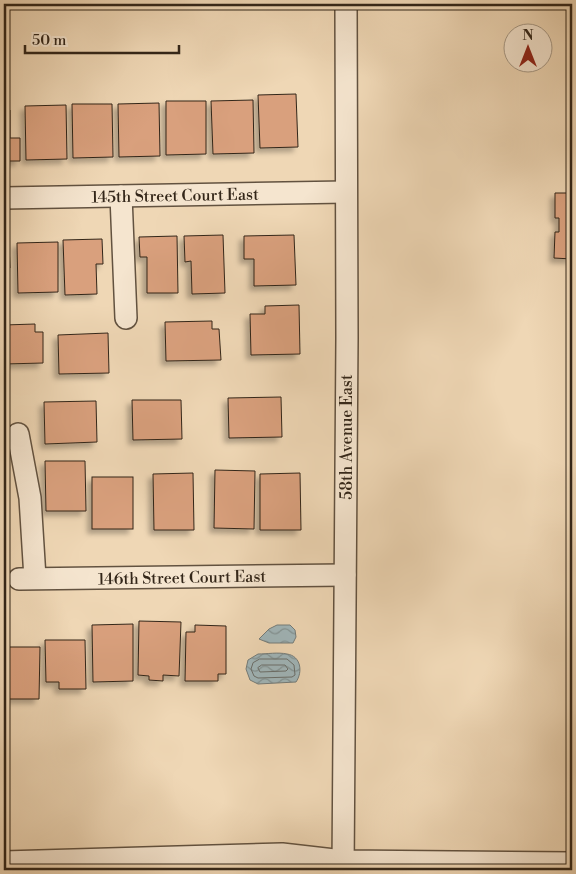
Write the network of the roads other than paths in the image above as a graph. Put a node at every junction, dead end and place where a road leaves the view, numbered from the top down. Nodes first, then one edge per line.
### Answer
1 (346, 4) edge
2 (346, 192) junction
3 (121, 196) junction
4 (4, 198) edge
5 (126, 318) dead end
6 (18, 434) dead end
7 (345, 576) junction
8 (4, 862) edge
9 (572, 863) edge
10 (343, 866) edge

1 - 2 street, 58th Avenue East
2 - 3 street, 145th Street Court East
2 - 7 street, 58th Avenue East
3 - 4 street, 145th Street Court East
3 - 5 street
6 - 7 street, 146th Street Court East
7 - 10 street, 58th Avenue East
8 - 10 street
9 - 10 street

